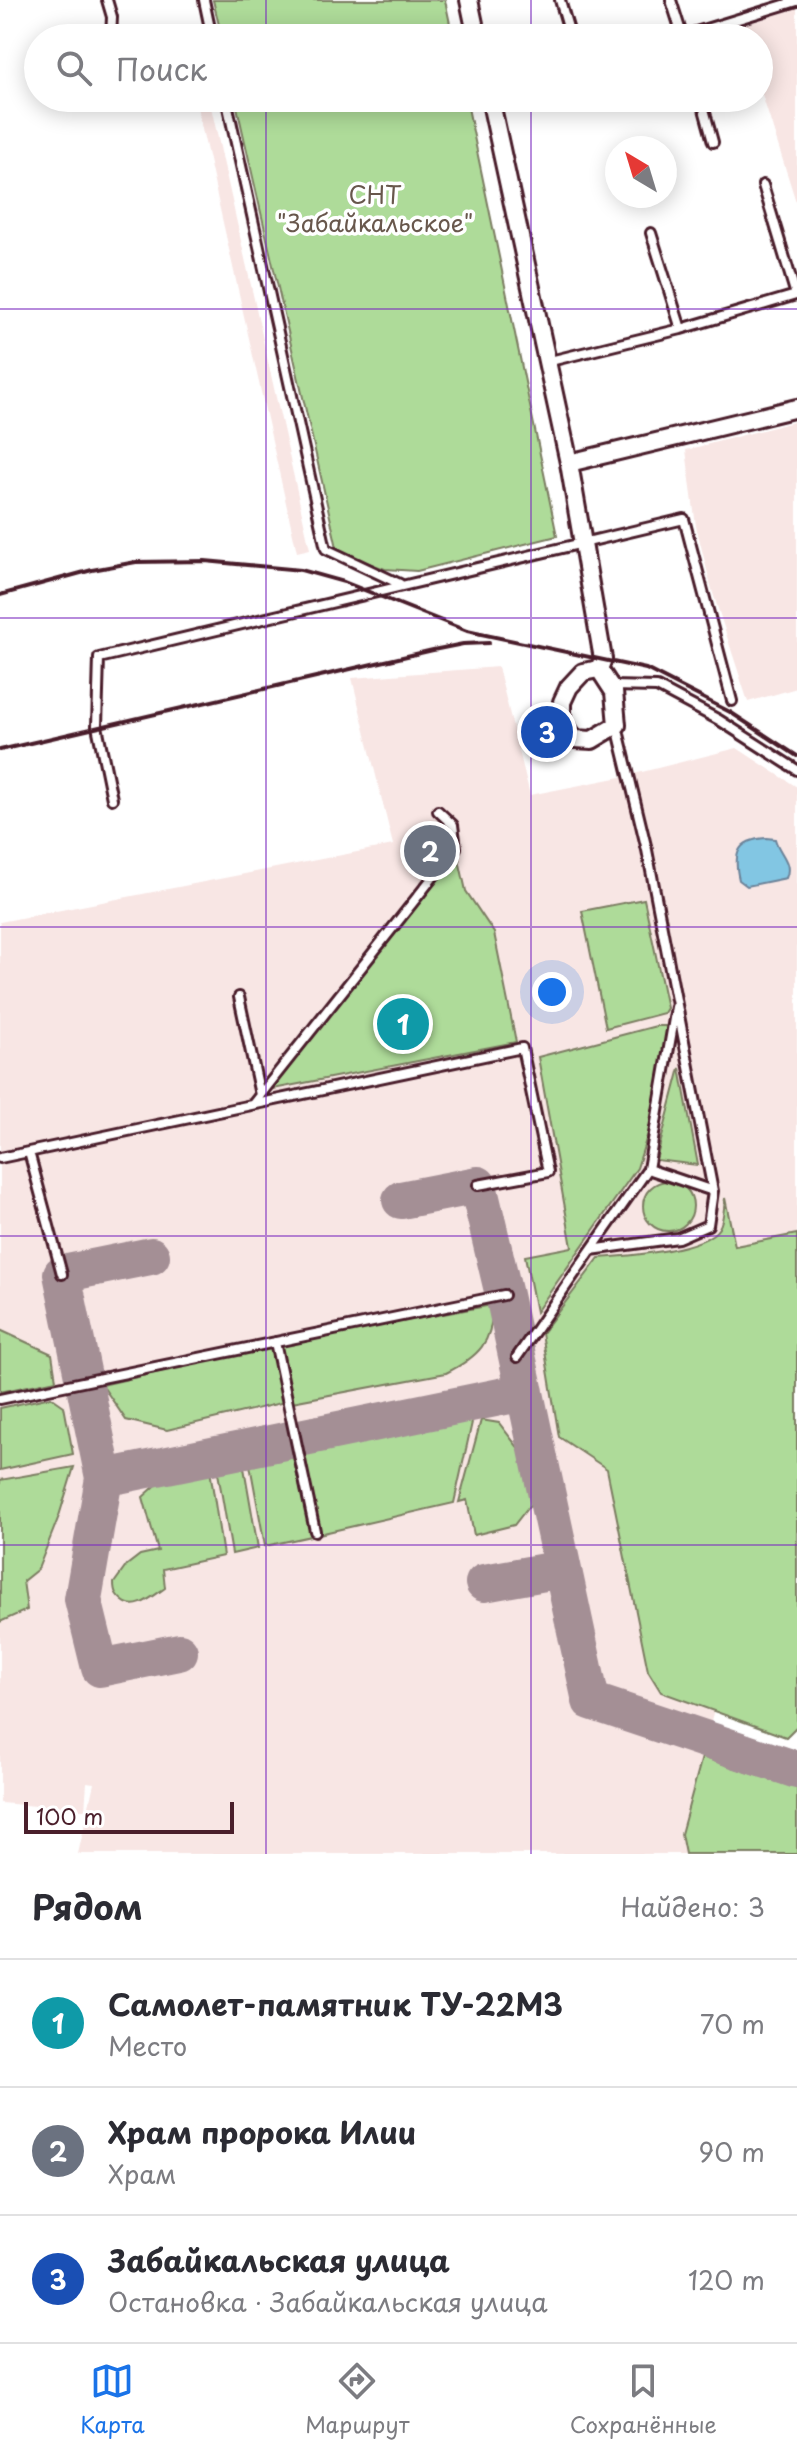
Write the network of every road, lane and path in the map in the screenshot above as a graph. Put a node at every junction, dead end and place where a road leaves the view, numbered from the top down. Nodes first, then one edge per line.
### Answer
1 (107, 0) edge
2 (204, 0) edge
3 (469, 0) edge
4 (560, 0) edge
5 (671, 0) edge
6 (797, 1) edge
7 (112, 24) edge
8 (209, 24) edge
9 (474, 24) edge
10 (567, 24) edge
11 (679, 24) edge
12 (724, 24) edge
13 (229, 112) edge
14 (493, 112) edge
15 (705, 112) edge
16 (713, 142) dead end
17 (763, 185) dead end
18 (651, 233) dead end
19 (681, 329) junction
20 (546, 362) junction
21 (797, 408) edge
22 (569, 463) junction
23 (583, 542) junction
24 (401, 585) junction
25 (599, 669) junction
26 (610, 686) junction
27 (732, 701) dead end
28 (617, 725) junction
29 (797, 770) edge
30 (112, 799) dead end
31 (438, 811) dead end
32 (239, 997) dead end
33 (677, 1002) junction
34 (260, 1095) junction
35 (252, 1105) junction
36 (29, 1152) junction
37 (0, 1158) edge
38 (648, 1169) junction
39 (478, 1185) dead end
40 (713, 1191) junction
41 (591, 1250) junction
42 (62, 1274) dead end
43 (504, 1295) dead end
44 (275, 1342) junction
45 (517, 1357) dead end
46 (0, 1399) edge
47 (315, 1531) dead end

1 - 7 lane
2 - 8 lane
3 - 9 street
4 - 10 lane
5 - 11 lane
6 - 12 lane
13 - 24 lane
14 - 20 street
15 - 16 lane
17 - 19 lane
18 - 19 lane
19 - 20 lane
20 - 22 street
21 - 22 street
22 - 23 street
23 - 24 lane
23 - 25 street
23 - 27 lane
24 - 30 lane
25 - 26 street
25 - 28 street
26 - 28 street
26 - 29 lane
28 - 33 lane
31 - 34 lane
32 - 34 lane
33 - 38 lane
33 - 40 lane
34 - 35 lane
35 - 36 lane
35 - 39 lane
36 - 37 lane
36 - 42 lane
38 - 40 lane
38 - 41 lane
40 - 41 lane
41 - 45 lane
43 - 44 lane
44 - 46 lane
44 - 47 lane

